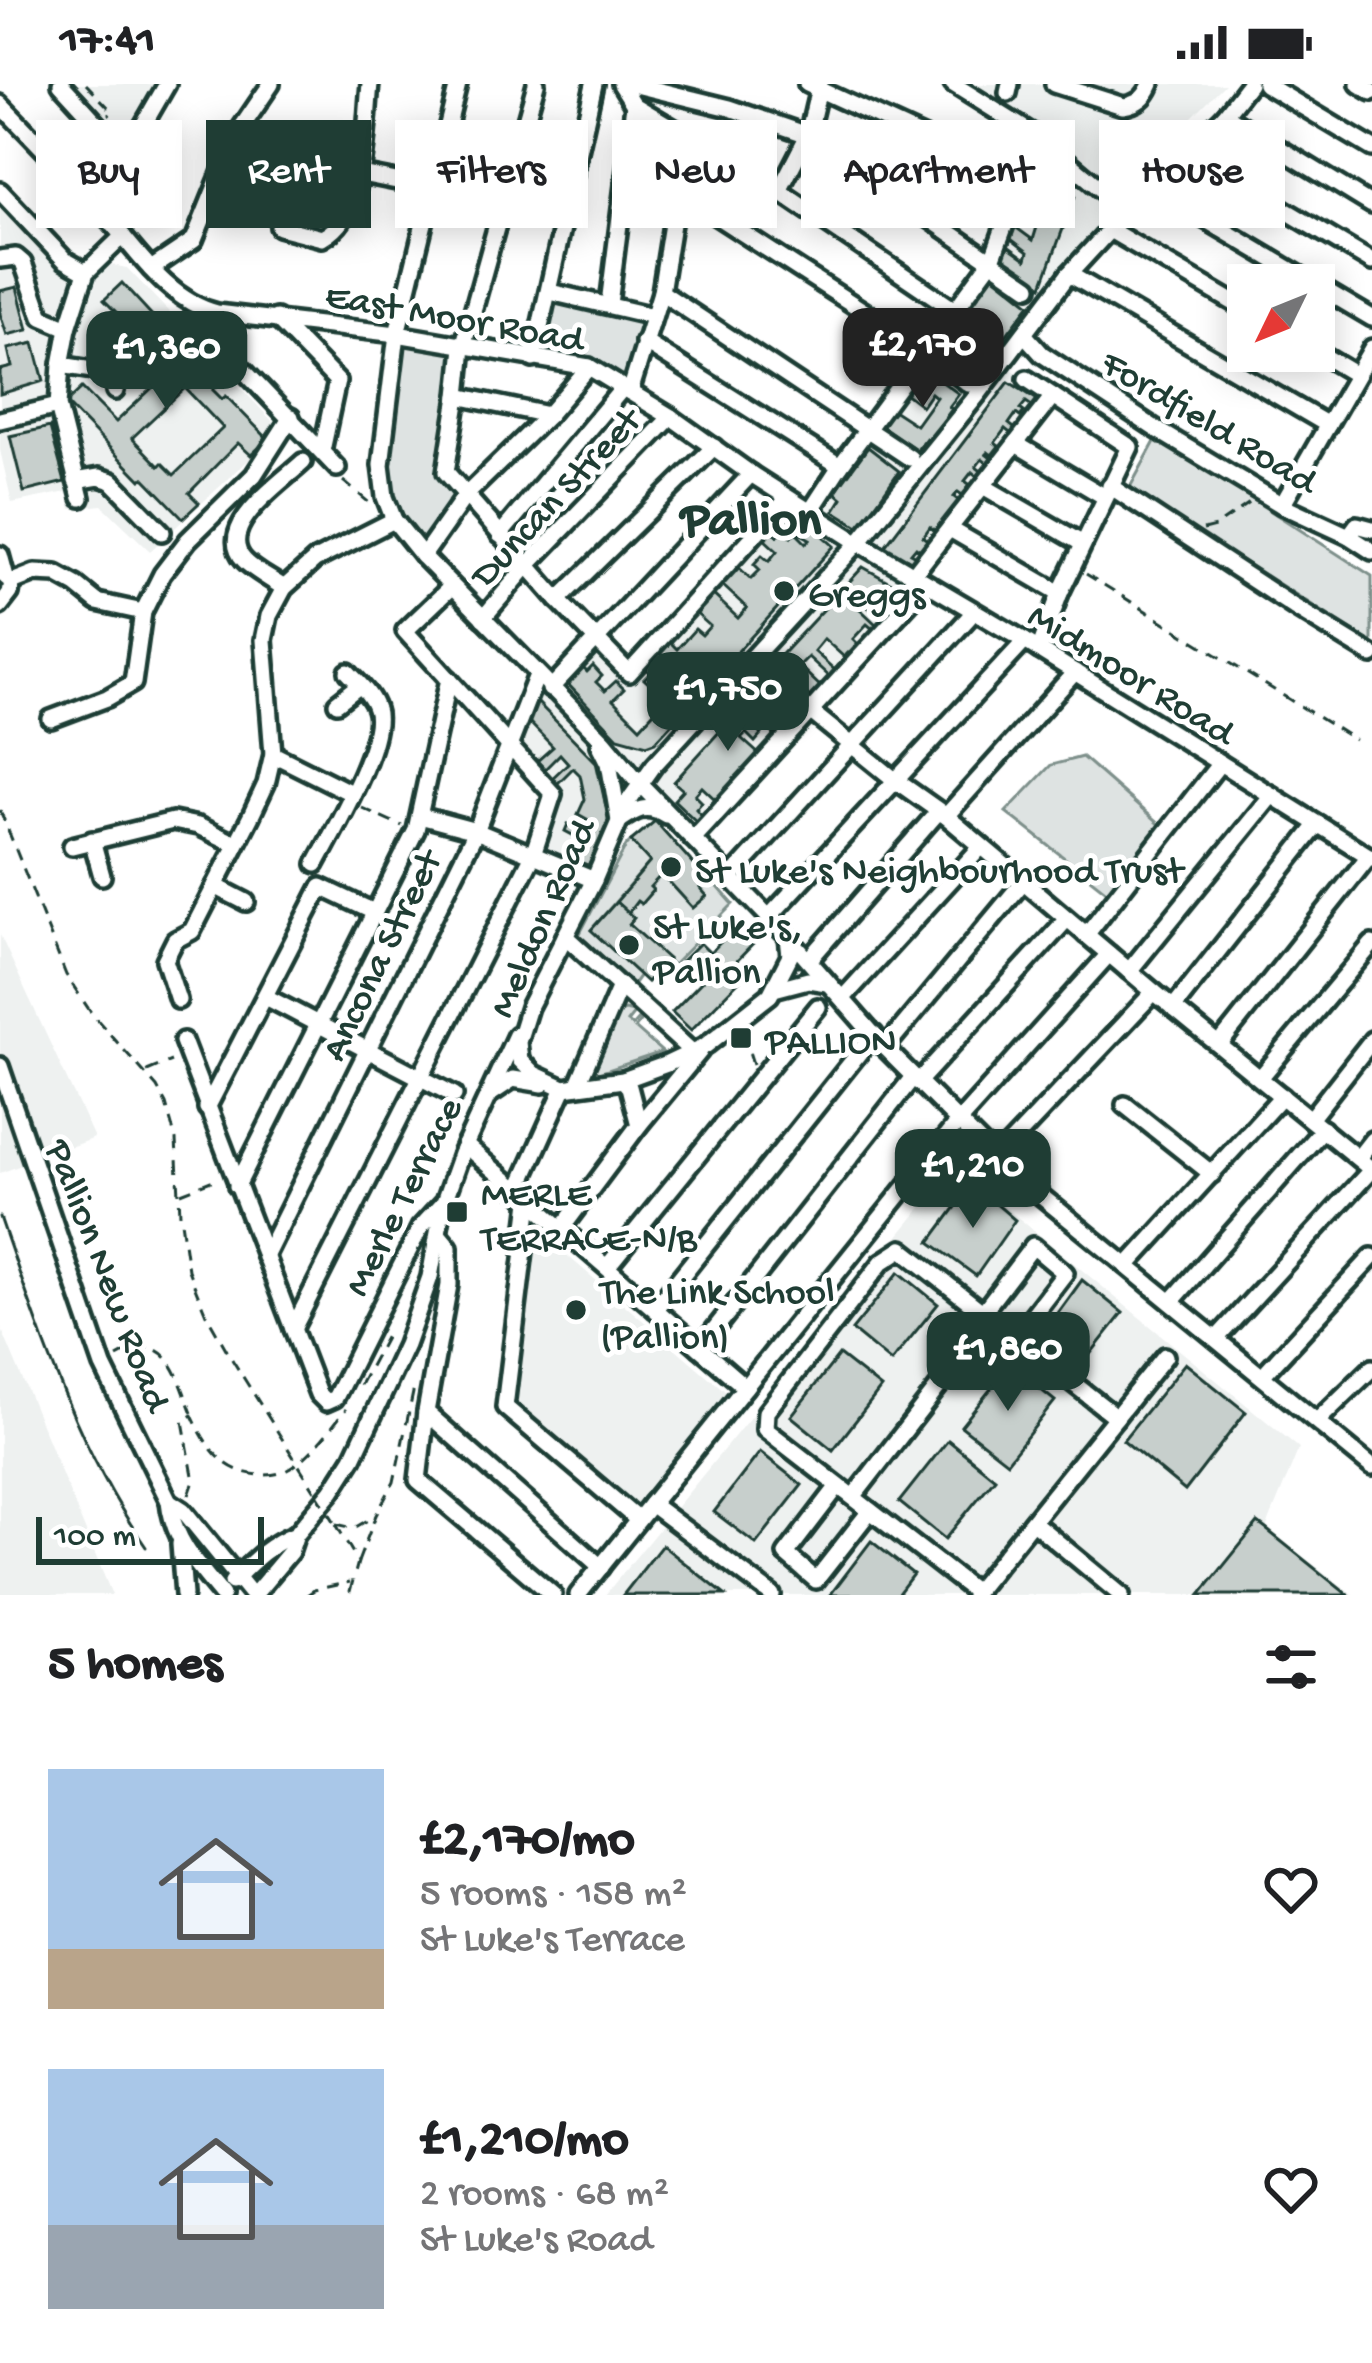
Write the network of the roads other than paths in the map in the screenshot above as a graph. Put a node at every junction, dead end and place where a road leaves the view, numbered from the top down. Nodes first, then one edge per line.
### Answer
1 (61, 84) edge
2 (167, 84) edge
3 (271, 84) edge
4 (370, 84) edge
5 (458, 84) edge
6 (536, 84) edge
7 (594, 84) edge
8 (621, 84) edge
9 (632, 84) edge
10 (953, 84) edge
11 (1054, 84) edge
12 (1151, 84) edge
13 (1249, 84) edge
14 (1265, 84) edge
15 (1359, 84) edge
16 (815, 85) edge
17 (1372, 92) edge
18 (0, 104) edge
19 (634, 105) junction
20 (1225, 115) junction
21 (94, 120) edge
22 (146, 120) edge
23 (366, 120) edge
24 (449, 120) edge
25 (659, 120) edge
26 (810, 120) edge
27 (888, 120) edge
28 (1011, 120) edge
29 (1220, 120) edge
30 (801, 133) edge
31 (36, 142) edge
32 (1372, 148) edge
33 (801, 149) edge
34 (1075, 167) edge
35 (1099, 188) edge
36 (0, 191) edge
37 (779, 191) joint
38 (1372, 205) edge
39 (1285, 210) edge
40 (116, 228) edge
41 (283, 228) edge
42 (337, 228) edge
43 (422, 228) edge
44 (673, 228) edge
45 (735, 228) edge
46 (945, 228) edge
47 (1004, 228) edge
48 (1220, 228) edge
49 (1110, 230) joint
50 (123, 236) junction
51 (0, 259) edge
52 (992, 260) junction
53 (1372, 262) edge
54 (151, 269) junction
55 (86, 272) junction
56 (1069, 274) junction
57 (1029, 287) dead end
58 (550, 292) junction
59 (662, 292) junction
60 (1227, 299) edge
61 (609, 304) junction
62 (206, 310) junction
63 (956, 311) junction
64 (653, 316) junction
65 (276, 318) junction
66 (1372, 318) edge
67 (68, 328) junction
68 (397, 334) junction
69 (1024, 334) junction
70 (644, 342) junction
71 (463, 347) junction
72 (1372, 348) edge
73 (120, 352) dead end
74 (927, 352) junction
75 (1335, 358) edge
76 (533, 359) junction
77 (61, 365) junction
78 (589, 367) junction
79 (1364, 370) edge
80 (1028, 380) dead end
81 (969, 384) dead end
82 (626, 390) junction
83 (458, 396) junction
84 (1053, 396) junction
85 (58, 406) junction
86 (548, 416) junction
87 (291, 417) junction
88 (671, 417) junction
89 (0, 420) edge
90 (1328, 425) junction
91 (869, 428) junction
92 (1016, 444) junction
93 (714, 447) junction
94 (322, 451) junction
95 (910, 458) dead end
96 (303, 462) dead end
97 (841, 466) junction
98 (337, 468) road end
99 (751, 474) junction
100 (76, 481) junction
101 (983, 486) junction
102 (1107, 492) junction
103 (465, 496) junction
104 (81, 498) dead end
105 (788, 498) junction
106 (1282, 505) junction
107 (810, 512) junction
108 (392, 515) junction
109 (950, 529) junction
110 (1372, 529) edge
111 (162, 532) dead end
112 (500, 535) junction
113 (1349, 536) junction
114 (858, 543) junction
115 (1083, 544) junction
116 (1372, 551) edge
117 (0, 555) edge
118 (423, 556) junction
119 (528, 565) junction
120 (920, 580) junction
121 (12, 582) junction
122 (452, 586) junction
123 (284, 588) junction
124 (1060, 593) junction
125 (558, 600) junction
126 (0, 606) edge
127 (143, 612) junction
128 (973, 613) junction
129 (483, 618) junction
130 (596, 638) junction
131 (1032, 646) junction
132 (1372, 655) edge
133 (1075, 672) junction
134 (537, 675) junction
135 (449, 679) junction
136 (773, 681) dead end
137 (134, 683) junction
138 (155, 687) dead end
139 (550, 688) junction
140 (338, 703) dead end
141 (808, 711) junction
142 (51, 719) dead end
143 (589, 727) junction
144 (850, 743) junction
145 (509, 746) junction
146 (612, 750) junction
147 (273, 754) junction
148 (663, 755) junction
149 (1220, 763) junction
150 (895, 780) junction
151 (640, 784) junction
152 (1272, 795) junction
153 (350, 797) junction
154 (942, 814) junction
155 (675, 820) junction
156 (619, 821) junction
157 (418, 823) junction
158 (1318, 824) junction
159 (476, 831) junction
160 (693, 839) junction
161 (92, 840) junction
162 (236, 844) junction
163 (72, 846) dead end
164 (982, 847) junction
165 (533, 855) junction
166 (1371, 857) edge
167 (316, 864) dead end
168 (102, 876) dead end
169 (730, 878) junction
170 (593, 880) junction
171 (1023, 882) junction
172 (215, 886) junction
173 (246, 902) dead end
174 (374, 912) junction
175 (769, 917) junction
176 (1067, 920) junction
177 (1086, 935) junction
178 (565, 937) junction
179 (788, 937) junction
180 (1372, 944) edge
181 (1109, 954) junction
182 (809, 959) junction
183 (1129, 971) junction
184 (827, 982) junction
185 (620, 986) junction
186 (774, 988) junction
187 (1154, 992) junction
188 (266, 997) junction
189 (843, 998) junction
190 (178, 1000) dead end
191 (530, 1007) junction
192 (818, 1007) dead end
193 (1173, 1008) junction
194 (318, 1023) junction
195 (1372, 1040) edge
196 (879, 1041) junction
197 (1219, 1045) junction
198 (186, 1048) road end
199 (369, 1049) junction
200 (698, 1049) junction
201 (0, 1066) edge
202 (421, 1077) junction
203 (1260, 1078) junction
204 (916, 1079) junction
205 (623, 1080) junction
206 (571, 1087) junction
207 (454, 1095) dead end
208 (1282, 1096) junction
209 (486, 1097) junction
210 (1125, 1105) dead end
211 (207, 1108) junction
212 (958, 1122) junction
213 (1317, 1124) junction
214 (640, 1125) junction
215 (1372, 1140) edge
216 (465, 1145) junction
217 (996, 1159) junction
218 (1367, 1166) edge
219 (1212, 1174) junction
220 (234, 1179) junction
221 (524, 1195) junction
222 (444, 1202) junction
223 (562, 1228) junction
224 (439, 1235) junction
225 (265, 1257) junction
226 (1372, 1257) edge
227 (1127, 1265) junction
228 (607, 1267) junction
229 (1171, 1302) junction
230 (656, 1309) junction
231 (987, 1315) junction
232 (293, 1329) junction
233 (1015, 1338) junction
234 (1216, 1340) junction
235 (700, 1348) junction
236 (1166, 1356) dead end
237 (1372, 1368) edge
238 (1262, 1376) junction
239 (745, 1387) junction
240 (425, 1412) junction
241 (1116, 1417) junction
242 (1316, 1421) junction
243 (1372, 1467) edge
244 (838, 1486) junction
245 (853, 1497) junction
246 (651, 1504) junction
247 (176, 1506) junction
248 (870, 1510) junction
249 (638, 1520) junction
250 (1033, 1522) junction
251 (296, 1534) junction
252 (179, 1540) junction
253 (601, 1567) junction
254 (236, 1578) junction
255 (220, 1594) edge
256 (974, 1594) edge
257 (184, 1595) edge
258 (253, 1595) edge
259 (553, 1595) edge
260 (578, 1595) edge
261 (772, 1595) edge
262 (1121, 1595) edge

1 - 21 street
2 - 22 street
3 - 54 street
4 - 23 street
5 - 24 street
6 - 71 street
7 - 58 street
8 - 19 street
9 - 30 street
10 - 28 street
11 - 12 street
13 - 20 street, Meldon Road
14 - 32 street
15 - 17 street
16 - 26 street
16 - 27 street
18 - 31 street
19 - 25 street
19 - 61 street
20 - 29 street, Meldon Road
20 - 38 street
33 - 37 street
34 - 35 street
36 - 55 street
37 - 63 street
39 - 53 street
40 - 50 street
41 - 42 street
43 - 68 street
44 - 59 street
45 - 74 street
46 - 52 street
47 - 52 street
48 - 66 street
49 - 56 street, Meldon Road
49 - 60 street
50 - 54 street
50 - 55 street
51 - 67 street
52 - 57 street
52 - 63 street
54 - 62 street
55 - 67 street
56 - 69 street, Meldon Road
56 - 90 street
58 - 61 street
58 - 76 street
59 - 64 street
59 - 91 street
61 - 64 street
62 - 65 street, East Moor Road
62 - 87 street
63 - 74 street
64 - 70 street
65 - 68 street, East Moor Road
65 - 94 street
67 - 77 street
68 - 71 street, East Moor Road
68 - 108 street
69 - 106 street, Fordfield Road
69 - 114 street, Meldon Road
70 - 82 street
70 - 97 street
71 - 76 street, East Moor Road
71 - 83 street
72 - 79 street
73 - 77 street
74 - 81 street
74 - 91 street
75 - 79 street
76 - 78 street, East Moor Road
77 - 85 street
78 - 82 street, East Moor Road
78 - 86 street
79 - 90 street
80 - 84 street
82 - 88 street, East Moor Road
82 - 112 street
83 - 86 street
83 - 103 street
84 - 92 street
84 - 102 street
85 - 89 street
85 - 100 street
86 - 103 street
87 - 94 street
87 - 127 street
88 - 93 street, East Moor Road
88 - 119 street, Duncan Street
90 - 106 street
91 - 95 street
91 - 97 street
92 - 101 street
92 - 102 street
93 - 99 street, East Moor Road
93 - 125 street
94 - 98 street
96 - 123 street
97 - 107 street
99 - 105 street, East Moor Road
99 - 130 street
100 - 104 street
100 - 111 street
101 - 109 street
101 - 115 street
102 - 115 street
102 - 132 street
103 - 112 street
103 - 118 street
105 - 107 street, East Moor Road
105 - 130 street
106 - 113 street, Fordfield Road
107 - 114 street, East Moor Road
108 - 118 street
108 - 123 street
109 - 120 street
109 - 124 street
110 - 113 street
112 - 119 street
113 - 116 street, Fordfield Road
114 - 120 street, Midmoor Road
114 - 148 street, Meldon Road
115 - 124 street
117 - 121 street
118 - 122 street
119 - 125 street
119 - 129 street, Duncan Street
120 - 128 street, Midmoor Road
120 - 141 street
121 - 126 street
121 - 127 street
122 - 129 street
122 - 135 street
123 - 147 street
124 - 131 street
125 - 130 street
127 - 137 street
128 - 131 street, Midmoor Road
128 - 144 street
129 - 134 street
130 - 139 street
131 - 133 street, Midmoor Road
131 - 150 street
133 - 149 street, Midmoor Road
133 - 154 street
134 - 139 street
134 - 145 street, Ancona Street
135 - 145 street
135 - 157 street
136 - 141 street
137 - 138 street
137 - 142 street
139 - 143 street
140 - 153 street
141 - 144 street
141 - 160 street
143 - 146 street
143 - 156 street
144 - 150 street
144 - 169 street
145 - 159 street, Ancona Street
145 - 165 street
146 - 148 street
146 - 151 street
147 - 153 street
147 - 162 street
148 - 151 street, Meldon Road
148 - 155 street
149 - 152 street, Midmoor Road
149 - 177 street
150 - 154 street
150 - 175 street
151 - 155 street
151 - 156 street, Meldon Road
152 - 158 street, Midmoor Road
152 - 183 street
153 - 167 street
154 - 164 street
154 - 182 street
155 - 156 street
155 - 160 street
156 - 170 street, Meldon Road
157 - 159 street
157 - 174 street
158 - 166 street, Midmoor Road
158 - 193 street
159 - 165 street
159 - 199 street, Ancona Street
160 - 169 street
161 - 162 street
161 - 163 street
161 - 168 street
162 - 172 street
164 - 171 street
164 - 189 street
165 - 170 street
165 - 202 street
166 - 197 street
169 - 175 street
170 - 178 street, Meldon Road
171 - 176 street
171 - 196 street
172 - 173 street
172 - 190 street
174 - 188 street
174 - 194 street
175 - 179 street
176 - 177 street
176 - 204 street
177 - 181 street
178 - 185 street
178 - 191 street, Meldon Road
179 - 182 street
179 - 186 street
180 - 203 street
181 - 183 street
181 - 212 street
182 - 184 street
183 - 187 street
184 - 186 street
184 - 189 street
185 - 200 street
185 - 206 street
186 - 200 street
187 - 193 street
187 - 217 street
188 - 194 street
188 - 211 street
189 - 196 street
191 - 206 street, Meldon Road
191 - 209 street
192 - 228 street
193 - 197 street
194 - 199 street
194 - 220 street
195 - 213 street
196 - 204 street
196 - 230 street
197 - 203 street
198 - 211 street
199 - 202 street
199 - 225 street, Ancona Street
200 - 205 street
200 - 214 street
201 - 247 street, Pallion New Road
202 - 207 street
202 - 232 street
203 - 208 street
204 - 212 street
204 - 235 street
205 - 206 street
205 - 214 street
206 - 209 street, Merle Terrace
206 - 221 street
208 - 213 street
208 - 219 street
209 - 216 street, Merle Terrace
210 - 219 street
211 - 220 street
212 - 217 street
212 - 239 street
213 - 218 street
213 - 229 street
214 - 223 street
215 - 218 street
216 - 221 street
216 - 222 street, Merle Terrace
217 - 227 street
218 - 234 street
219 - 227 street
220 - 225 street
221 - 223 street
221 - 249 street
222 - 224 street
222 - 232 street, Merle Terrace
223 - 228 street
224 - 240 street
224 - 251 street
225 - 232 street
226 - 238 street
227 - 229 street
228 - 230 street
229 - 234 street
230 - 235 street
231 - 233 street
231 - 233 street
231 - 244 street
231 - 245 street
233 - 241 street
234 - 238 street
235 - 239 street
236 - 241 street
237 - 242 street
238 - 242 street
239 - 246 street
240 - 253 street
240 - 259 street
241 - 250 street
242 - 243 street
244 - 245 street
244 - 248 street
245 - 248 street
246 - 249 street
246 - 261 street
247 - 252 street, Pallion New Road
247 - 254 street, Pallion New Road
248 - 256 street
249 - 253 street
250 - 256 street
250 - 262 street
251 - 254 street
251 - 258 street
252 - 255 street, Pallion New Road
252 - 257 street
253 - 260 street
254 - 255 street
254 - 258 street, Pallion New Road

